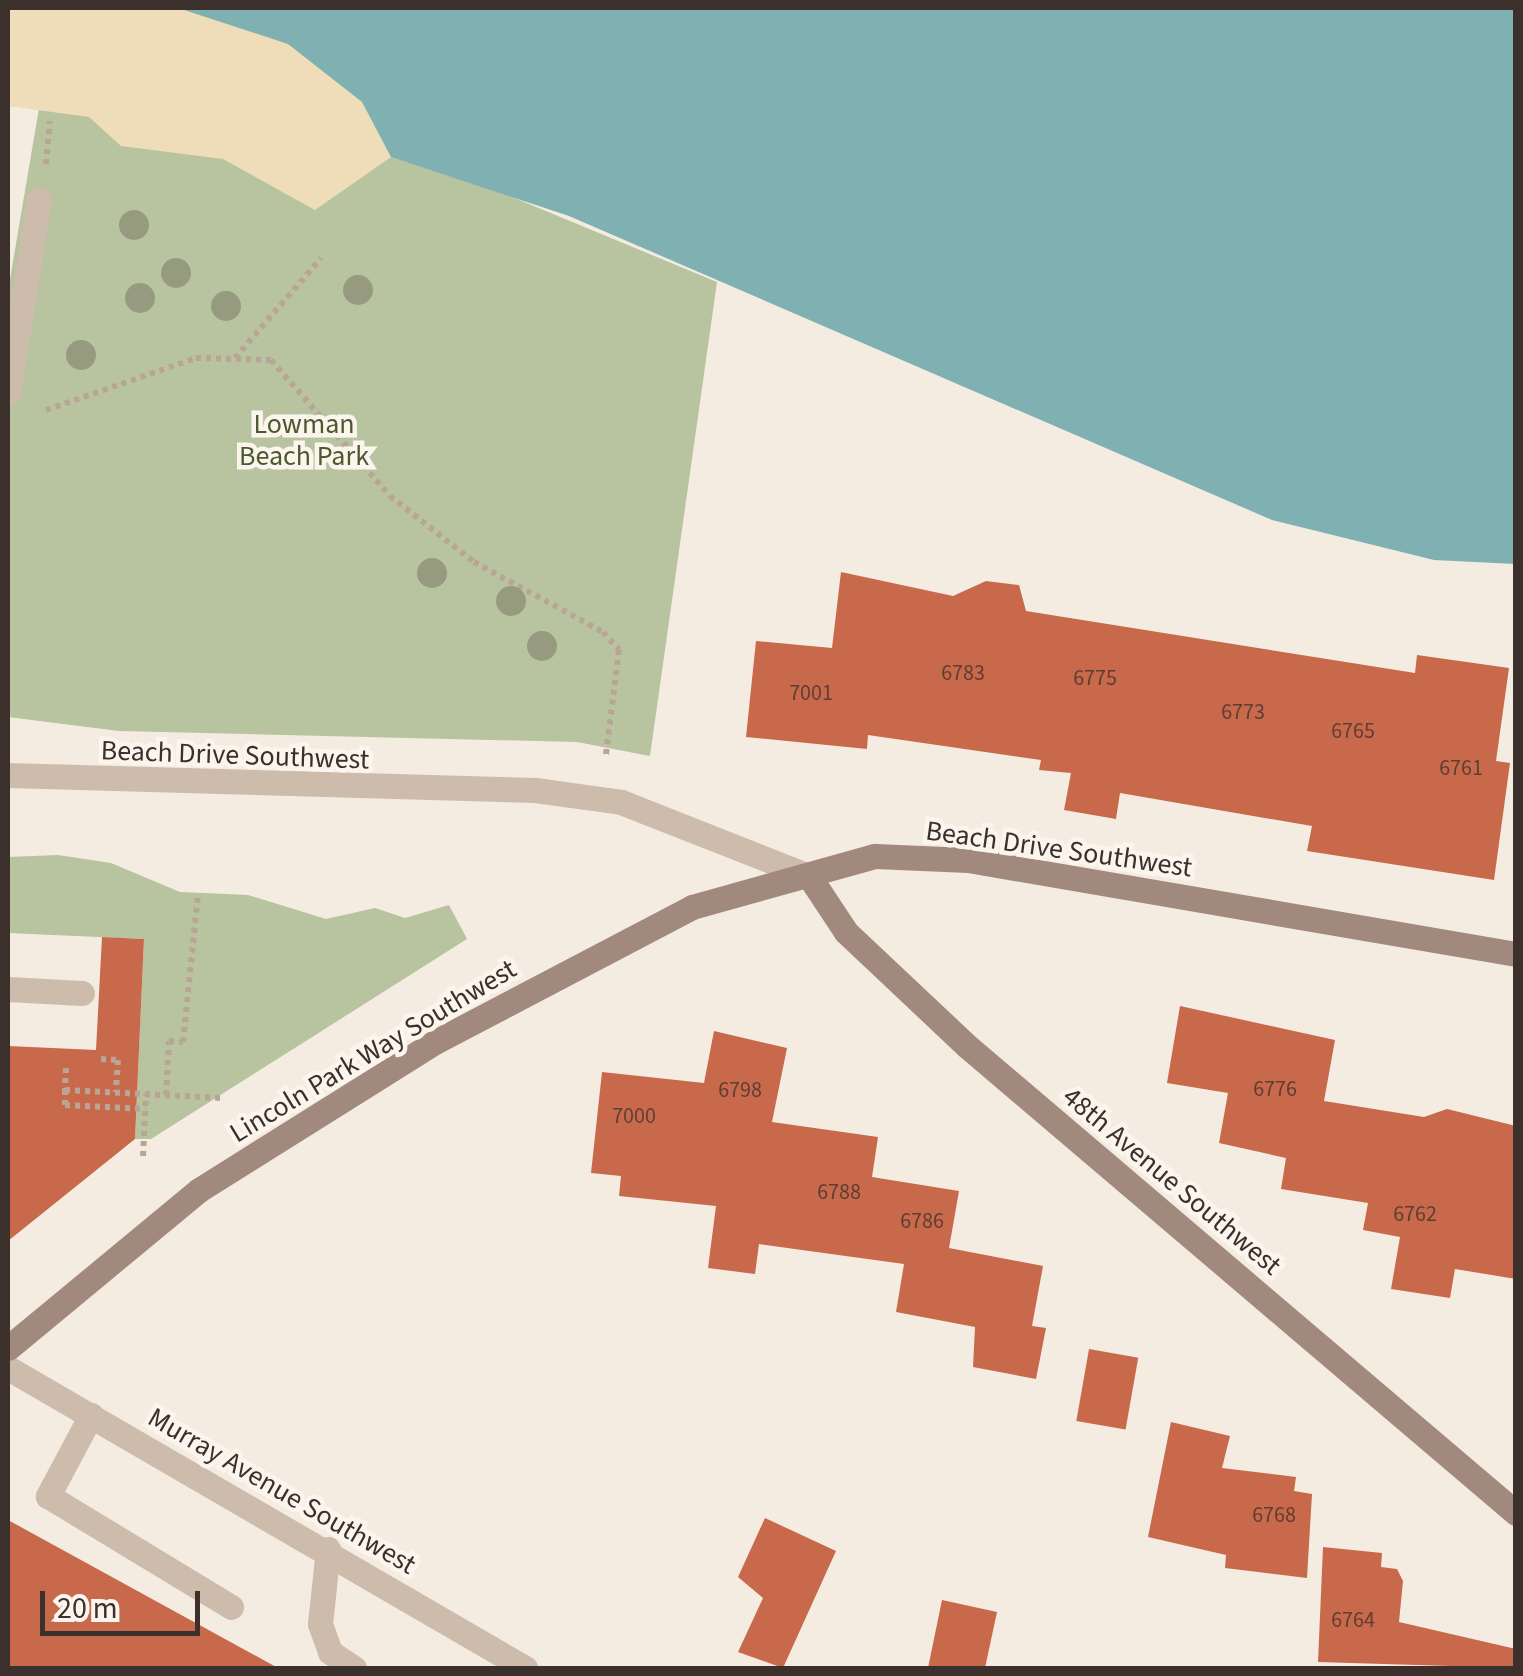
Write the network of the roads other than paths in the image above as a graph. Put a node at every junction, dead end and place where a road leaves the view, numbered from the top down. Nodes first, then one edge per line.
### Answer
1 (39, 200) dead end
2 (8, 393) edge
3 (8, 775) edge
4 (809, 876) junction
5 (1516, 954) edge
6 (8, 990) edge
7 (82, 993) dead end
8 (8, 1348) edge
9 (8, 1368) edge
10 (91, 1415) junction
11 (1516, 1512) edge
12 (328, 1550) junction
13 (231, 1608) dead end
14 (354, 1668) edge
15 (524, 1668) edge

1 - 2 street
3 - 4 street, Beach Drive Southwest
4 - 5 main road, Beach Drive Southwest
4 - 8 main road, Lincoln Park Way Southwest
4 - 11 main road, 48th Avenue Southwest
6 - 7 street
9 - 10 street, Murray Avenue Southwest
10 - 12 street, Murray Avenue Southwest
10 - 13 street
12 - 14 street
12 - 15 street, Murray Avenue Southwest

